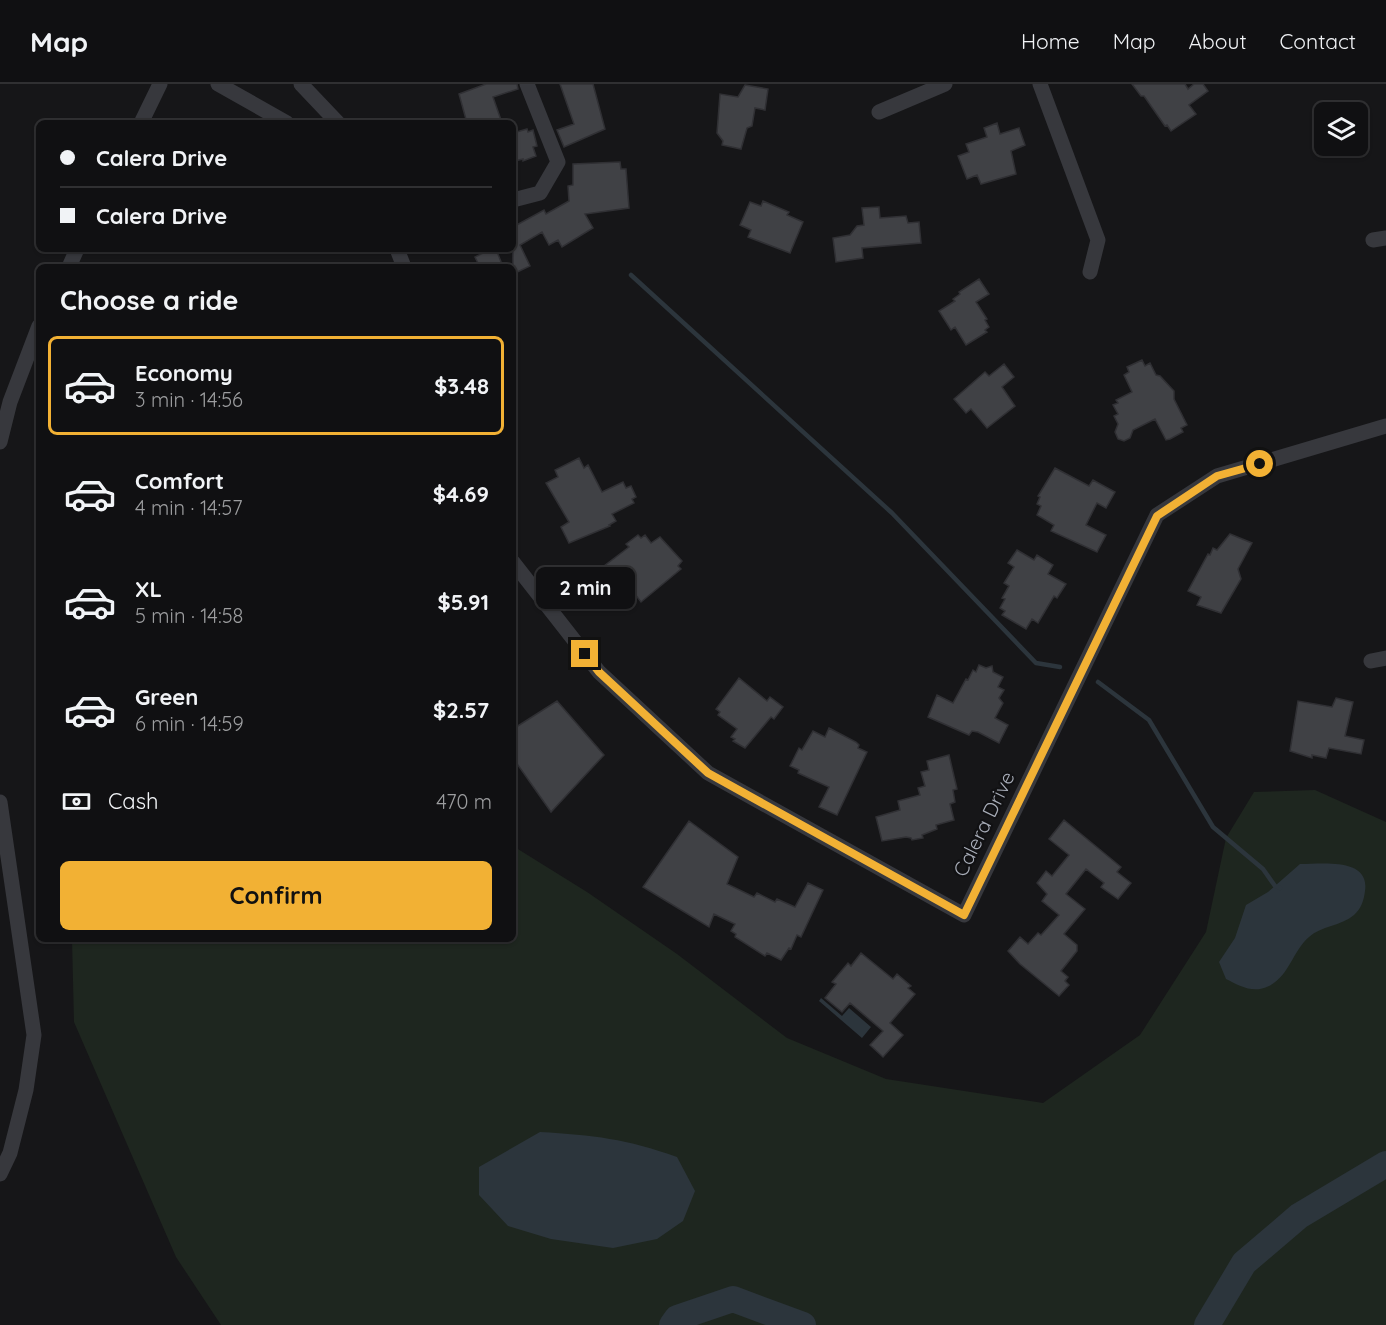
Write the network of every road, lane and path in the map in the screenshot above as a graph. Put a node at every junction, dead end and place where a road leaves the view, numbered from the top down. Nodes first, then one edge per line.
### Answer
1 (160, 84) edge
2 (218, 84) edge
3 (301, 84) edge
4 (527, 84) edge
5 (945, 84) edge
6 (1040, 84) edge
7 (879, 112) dead end
8 (142, 120) edge
9 (282, 120) edge
10 (335, 120) edge
11 (516, 199) edge
12 (1090, 272) dead end
13 (36, 334) edge
14 (1386, 426) edge
15 (0, 442) edge
16 (516, 566) edge
17 (0, 802) edge
18 (0, 1174) edge

1 - 8 street
2 - 9 street
3 - 10 street
4 - 11 street
5 - 7 street
6 - 12 street
13 - 15 street
14 - 16 street, Calera Drive
17 - 18 street

